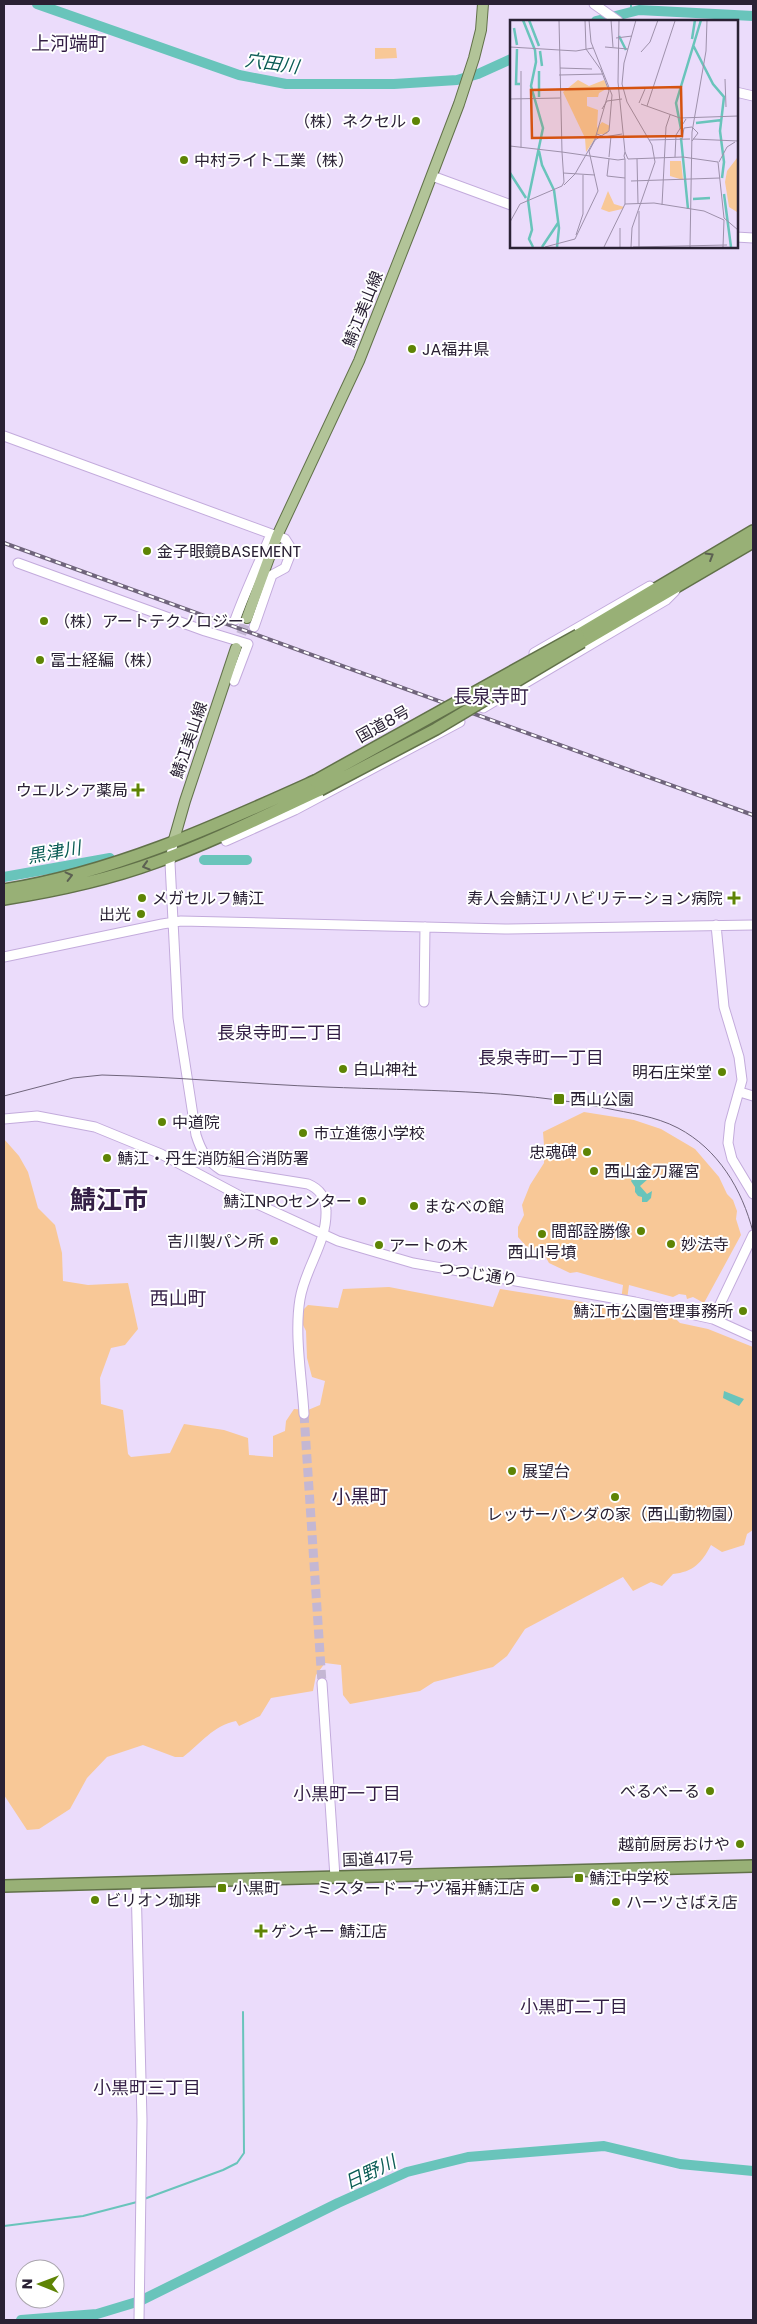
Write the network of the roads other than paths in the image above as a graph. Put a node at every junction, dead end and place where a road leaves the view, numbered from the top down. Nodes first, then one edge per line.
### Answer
1 (483, 4) edge
2 (597, 6) edge
3 (617, 20) edge
4 (737, 92) edge
5 (753, 96) edge
6 (432, 176) junction
7 (510, 205) edge
8 (737, 237) edge
9 (753, 238) edge
10 (4, 436) edge
11 (753, 531) edge
12 (274, 535) junction
13 (753, 542) edge
14 (18, 563) dead end
15 (685, 577) junction
16 (247, 618) tunnel mouth
17 (235, 620) tunnel mouth
18 (254, 627) tunnel mouth
19 (236, 648) tunnel mouth
20 (521, 661) dead end
21 (520, 673) dead end
22 (234, 681) dead end
23 (488, 691) tunnel mouth
24 (483, 708) dead end
25 (432, 713) tunnel mouth
26 (460, 722) dead end
27 (433, 724) tunnel mouth
28 (403, 741) dead end
29 (317, 785) junction
30 (214, 826) junction
31 (223, 835) junction
32 (173, 843) junction
33 (170, 857) junction
34 (4, 890) edge
35 (4, 899) edge
36 (172, 922) junction
37 (716, 925) junction
38 (753, 925) edge
39 (425, 927) junction
40 (4, 957) edge
41 (424, 1002) dead end
42 (740, 1092) junction
43 (753, 1096) edge
44 (4, 1119) edge
45 (753, 1194) edge
46 (324, 1234) junction
47 (753, 1235) edge
48 (713, 1319) junction
49 (753, 1337) edge
50 (304, 1414) tunnel mouth
51 (322, 1683) tunnel mouth
52 (753, 1866) edge
53 (335, 1877) junction
54 (136, 1882) junction
55 (4, 1886) edge
56 (139, 2320) edge

1 - 6 main road, 鯖江美山線
2 - 3 street
4 - 5 street
6 - 7 street
6 - 12 main road, 鯖江美山線
8 - 9 street
10 - 12 street
15 -> 11 highway, 国道8号
12 - 16 main road, 鯖江美山線
12 - 17 street
12 - 18 street
13 - 15 highway, 国道8号
14 - 22 street
15 - 20 street
15 - 24 street
15 - 29 highway, 国道8号, bridge
19 - 32 main road, 鯖江美山線
21 - 23 street
25 - 30 street
26 - 31 street
27 - 28 street
29 - 30 highway, 国道8号
29 - 31 highway, 国道8号
30 - 32 highway, 国道8号
31 - 33 highway, 国道8号
32 - 33 street
34 -> 32 highway, 国道8号
33 -> 35 highway, 国道8号
33 - 36 street
36 - 39 street
36 - 40 street
36 - 46 street
37 - 38 street
37 - 39 street
37 - 42 street
39 - 41 street
42 - 43 street
42 - 45 street
44 - 46 street, つつじ通り
46 - 48 street, つつじ通り
46 - 50 street
47 - 48 street
48 - 49 street
51 - 53 street
52 - 53 highway, 国道417号
53 - 54 highway, 国道417号
54 - 55 highway, 国道417号
54 - 56 street

